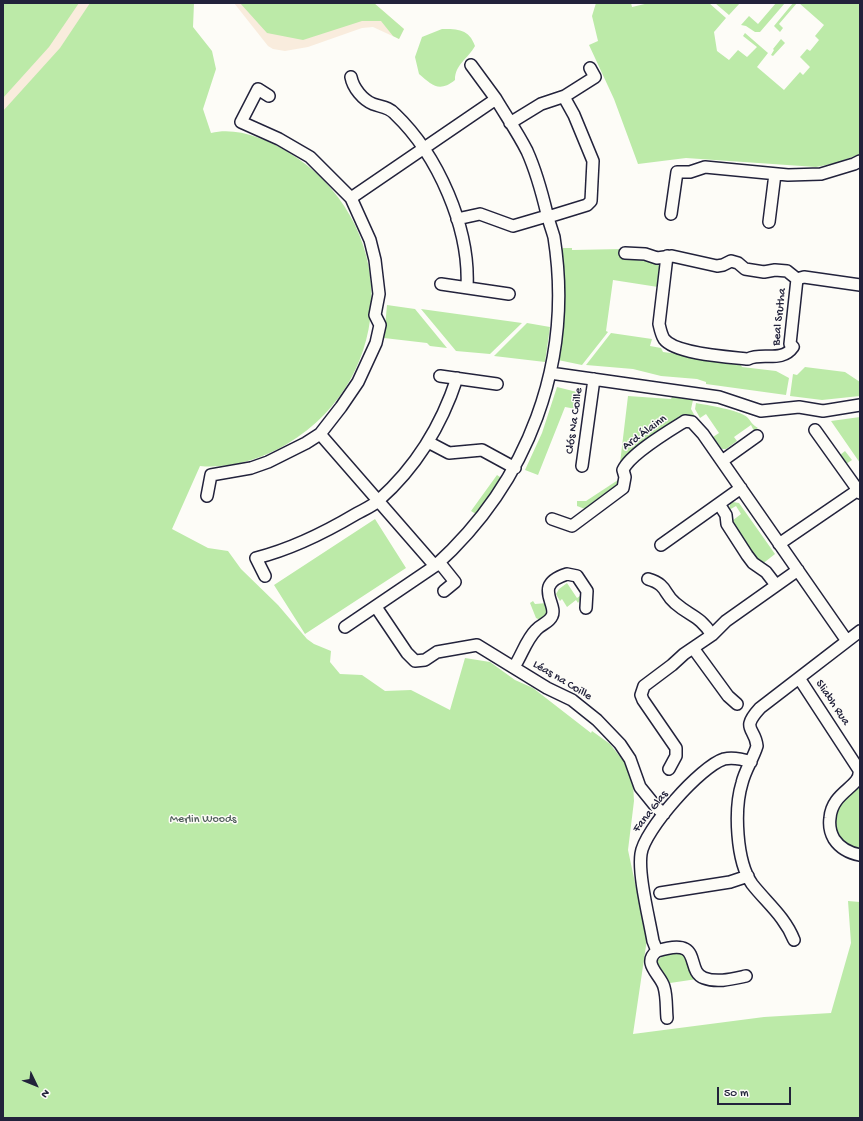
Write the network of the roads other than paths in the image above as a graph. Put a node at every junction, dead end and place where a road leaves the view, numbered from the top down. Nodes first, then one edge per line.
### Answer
1 (471, 65) dead end
2 (590, 68) dead end
3 (351, 77) dead end
4 (269, 96) dead end
5 (564, 97) junction
6 (496, 99) junction
7 (510, 123) junction
8 (423, 148) junction
9 (860, 161) edge
10 (774, 174) junction
11 (351, 198) junction
12 (671, 214) dead end
13 (548, 217) junction
14 (457, 219) junction
15 (768, 222) dead end
16 (626, 253) dead end
17 (667, 256) junction
18 (797, 279) junction
19 (441, 284) dead end
20 (860, 285) edge
21 (467, 287) junction
22 (509, 294) dead end
23 (550, 373) junction
24 (440, 376) dead end
25 (456, 378) junction
26 (594, 379) junction
27 (497, 384) dead end
28 (860, 406) edge
29 (815, 430) dead end
30 (320, 434) junction
31 (757, 436) dead end
32 (428, 442) junction
33 (722, 461) junction
34 (582, 466) dead end
35 (515, 468) junction
36 (741, 488) junction
37 (859, 491) edge
38 (207, 496) dead end
39 (378, 501) junction
40 (718, 504) junction
41 (552, 518) dead end
42 (779, 544) junction
43 (661, 545) dead end
44 (437, 564) junction
45 (798, 570) junction
46 (265, 576) dead end
47 (648, 579) dead end
48 (776, 585) junction
49 (444, 591) dead end
50 (376, 607) junction
51 (586, 608) dead end
52 (345, 627) dead end
53 (860, 631) edge
54 (712, 634) junction
55 (847, 641) junction
56 (693, 648) junction
57 (514, 667) junction
58 (799, 678) junction
59 (736, 704) dead end
60 (750, 762) junction
61 (669, 769) dead end
62 (664, 814) junction
63 (860, 855) edge
64 (748, 876) junction
65 (660, 893) dead end
66 (794, 940) dead end
67 (657, 951) junction
68 (746, 976) dead end
69 (667, 1018) dead end

1 - 6 street
2 - 5 street
3 - 8 street
4 - 11 street
5 - 7 street
5 - 13 street
6 - 7 street
6 - 8 street
7 - 13 street
8 - 11 street
8 - 14 street
9 - 10 street
10 - 12 street
10 - 15 street
11 - 30 street
13 - 14 street
13 - 23 street
14 - 21 street
16 - 17 street, Beal Srutha
17 - 18 street, Beal Srutha
17 - 18 street, Beal Srutha
18 - 20 street
19 - 21 street
21 - 22 street
23 - 26 street
23 - 35 street
24 - 25 street
25 - 27 street
25 - 32 street
26 - 28 street
26 - 34 street, Clós Na Coille
29 - 37 street
30 - 38 street
30 - 39 street
31 - 33 street
32 - 35 street
32 - 39 street
33 - 36 street, Ard Álainn
33 - 41 street, Ard Álainn
35 - 44 street
36 - 40 street
36 - 42 street, Ard Álainn
37 - 42 street
39 - 44 street
39 - 46 street
40 - 43 street
40 - 48 street
42 - 45 street, Ard Álainn
44 - 49 street
44 - 50 street
45 - 48 street
45 - 55 street, Ard Álainn
47 - 54 street
48 - 54 street
50 - 52 street
50 - 57 street, Léas na Coille
51 - 57 street, Léas na Coille
53 - 55 street
54 - 56 street
55 - 58 street
56 - 59 street
56 - 61 street
57 - 62 street, Léas na Coille
58 - 60 street
58 - 63 street, Sliabh Rua
60 - 62 street, Fana Glas
60 - 64 street
62 - 67 street, Fana Glas
64 - 65 street
64 - 66 street
67 - 68 street
67 - 69 street, Fana Glas

